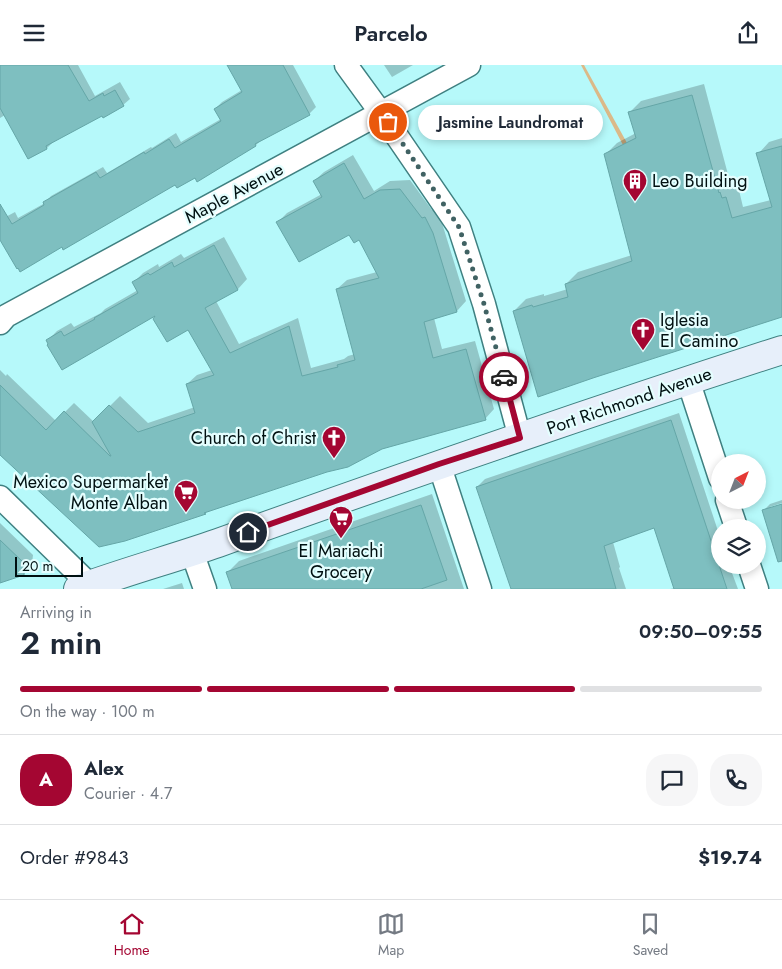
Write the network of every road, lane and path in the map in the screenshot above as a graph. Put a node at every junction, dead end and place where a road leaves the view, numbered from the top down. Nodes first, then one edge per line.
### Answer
1 (346, 65) edge
2 (469, 65) edge
3 (381, 113) junction
4 (0, 323) edge
5 (782, 350) edge
6 (688, 380) junction
7 (520, 438) junction
8 (712, 454) edge
9 (439, 464) junction
10 (0, 497) edge
11 (192, 552) junction
12 (752, 574) edge
13 (84, 587) edge
14 (205, 589) edge
15 (480, 589) edge
16 (757, 589) edge

1 - 3 street
2 - 3 street, Maple Avenue
3 - 4 street, Maple Avenue
3 - 7 street
5 - 6 street, Port Richmond Avenue
6 - 7 street, Port Richmond Avenue
6 - 8 street
7 - 9 street, Port Richmond Avenue
9 - 11 street, Port Richmond Avenue
9 - 15 street
10 - 13 street
11 - 13 street, Port Richmond Avenue
11 - 14 street
12 - 16 street

